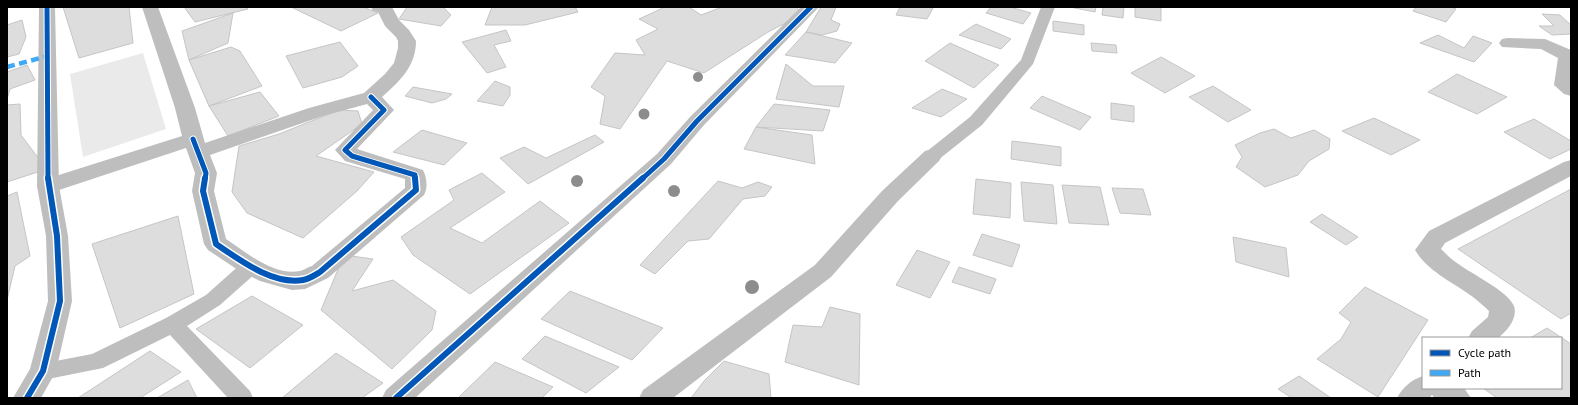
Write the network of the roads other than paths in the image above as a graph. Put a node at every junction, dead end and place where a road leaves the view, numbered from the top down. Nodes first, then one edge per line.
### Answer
1 (47, 7) edge
2 (150, 7) edge
3 (379, 7) edge
4 (811, 7) edge
5 (1048, 7) edge
6 (1508, 43) dead end
7 (1571, 90) edge
8 (372, 97) junction
9 (196, 145) junction
10 (932, 156) joint
11 (1571, 167) edge
12 (48, 186) junction
13 (250, 267) junction
14 (173, 324) junction
15 (1482, 337) edge
16 (43, 371) junction
17 (1422, 388) edge
18 (1444, 389) edge
19 (27, 398) edge
20 (242, 398) edge
21 (396, 398) edge
22 (653, 398) edge
23 (1411, 398) edge
24 (1457, 398) edge

1 - 12 street
2 - 9 street
3 - 8 street
4 - 21 street
5 - 10 lane
6 - 7 street
8 - 9 street
8 - 13 street
9 - 12 street
9 - 13 street
10 - 22 street
11 - 15 street
12 - 16 street
13 - 14 lane
14 - 16 lane
14 - 20 lane
16 - 19 street
17 - 23 street
18 - 24 street

